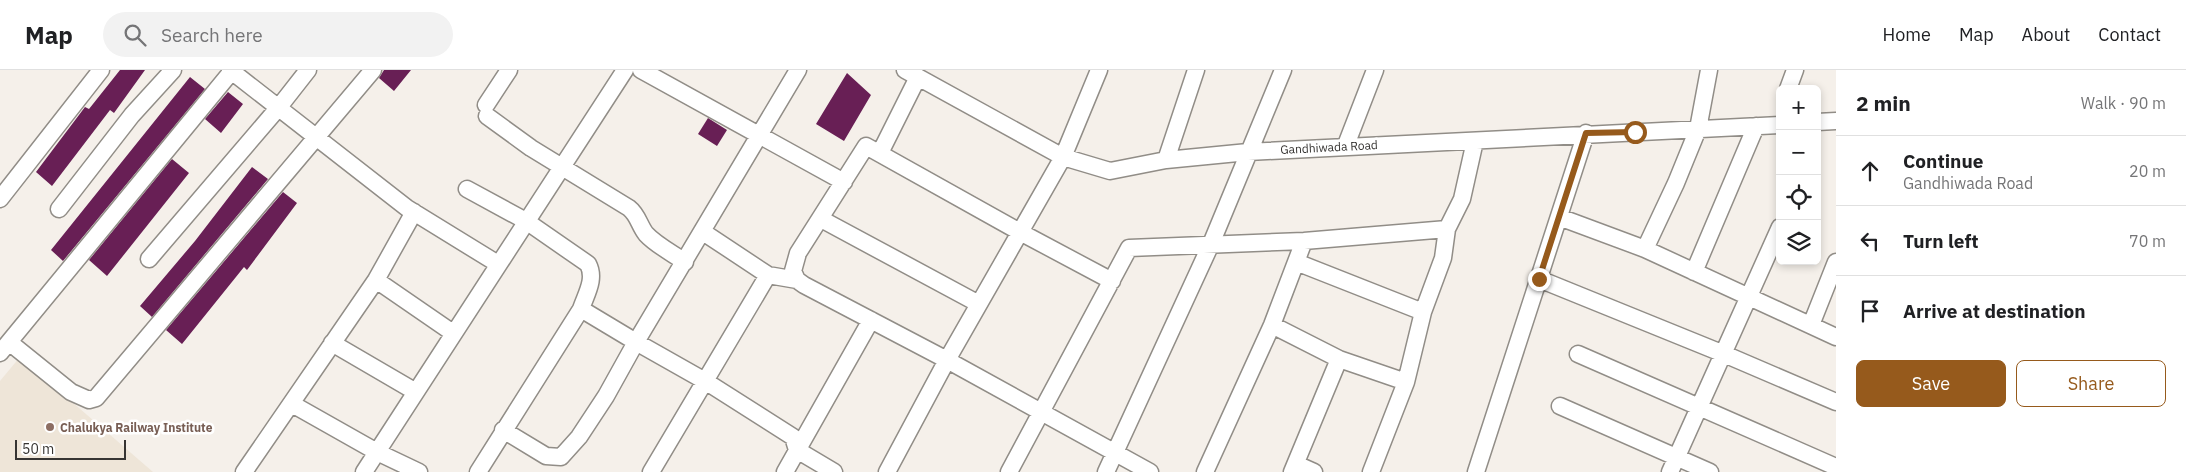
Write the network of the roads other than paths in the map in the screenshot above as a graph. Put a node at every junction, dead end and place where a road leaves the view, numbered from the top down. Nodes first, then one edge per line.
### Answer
1 (101, 70) edge
2 (173, 70) edge
3 (308, 70) edge
4 (373, 70) edge
5 (509, 70) edge
6 (626, 70) edge
7 (641, 70) edge
8 (798, 70) edge
9 (1099, 70) edge
10 (1196, 70) edge
11 (1283, 70) edge
12 (1375, 70) edge
13 (1709, 70) edge
14 (1795, 70) edge
15 (231, 71) edge
16 (911, 74) edge
17 (1789, 85) edge
18 (279, 107) junction
19 (1776, 121) edge
20 (1756, 126) junction
21 (1698, 129) junction
22 (1586, 133) junction
23 (760, 136) junction
24 (318, 137) junction
25 (1475, 140) junction
26 (1346, 145) junction
27 (1248, 152) junction
28 (880, 154) junction
29 (1063, 157) junction
30 (1166, 160) junction
31 (562, 166) junction
32 (844, 182) junction
33 (467, 189) dead end
34 (0, 199) edge
35 (59, 209) dead end
36 (414, 212) junction
37 (1559, 217) junction
38 (821, 219) junction
39 (526, 221) junction
40 (1447, 229) junction
41 (703, 232) junction
42 (1020, 232) junction
43 (1776, 235) edge
44 (1304, 241) junction
45 (1211, 244) junction
46 (1645, 249) junction
47 (149, 259) dead end
48 (685, 262) junction
49 (1296, 262) junction
50 (1836, 262) edge
51 (498, 264) junction
52 (1694, 272) junction
53 (768, 275) junction
54 (1539, 279) junction
55 (376, 280) junction
56 (797, 280) junction
57 (1112, 281) junction
58 (1748, 296) junction
59 (979, 304) junction
60 (581, 309) junction
61 (1423, 312) junction
62 (871, 320) junction
63 (1272, 325) junction
64 (1811, 325) junction
65 (453, 333) junction
66 (1836, 337) edge
67 (636, 342) junction
68 (332, 344) junction
69 (4, 348) edge
70 (1578, 354) dead end
71 (1724, 354) junction
72 (1339, 359) junction
73 (947, 360) junction
74 (705, 381) junction
75 (1406, 382) junction
76 (416, 392) junction
77 (1836, 402) edge
78 (292, 404) junction
79 (1560, 406) dead end
80 (1701, 407) junction
81 (1041, 412) junction
82 (503, 430) junction
83 (797, 450) junction
84 (377, 452) junction
85 (1116, 454) junction
86 (1673, 464) edge
87 (1836, 467) edge
88 (1294, 468) edge
89 (252, 469) edge
90 (658, 470) edge
91 (364, 472) edge
92 (418, 472) edge
93 (478, 472) edge
94 (785, 472) edge
95 (834, 472) edge
96 (886, 472) edge
97 (1009, 472) edge
98 (1106, 472) edge
99 (1150, 472) edge
100 (1205, 472) edge
101 (1314, 472) edge
102 (1371, 472) edge
103 (1476, 472) edge
104 (1710, 472) edge

1 - 34 street
2 - 35 street
3 - 18 street
4 - 24 street
5 - 31 street
6 - 31 street
7 - 23 street
8 - 23 street
9 - 29 street
10 - 30 street
11 - 27 street
12 - 26 street
13 - 21 street
14 - 17 street
15 - 18 street
15 - 69 street
16 - 28 street
16 - 29 street, Gandhiwada Road
18 - 24 street
18 - 47 street
19 - 20 street, Gandhiwada Road
20 - 21 street, Gandhiwada Road
20 - 52 street
21 - 22 street, Gandhiwada Road
21 - 46 street
22 - 25 street, Gandhiwada Road
22 - 37 street
23 - 32 street
23 - 41 street
24 - 36 street
24 - 69 street
25 - 26 street, Gandhiwada Road
25 - 40 street
26 - 27 street, Gandhiwada Road
27 - 30 street, Gandhiwada Road
27 - 45 street
28 - 32 street
28 - 42 street
29 - 30 street, Gandhiwada Road
29 - 42 street
31 - 39 street
31 - 48 street
32 - 38 street
33 - 39 street
36 - 51 street
36 - 55 street
37 - 46 street
37 - 54 street
38 - 56 street
38 - 59 street
39 - 51 street
39 - 60 street
40 - 44 street
40 - 61 street
41 - 48 street
41 - 53 street
42 - 57 street
42 - 59 street
43 - 58 street
44 - 45 street
44 - 49 street
45 - 57 street
45 - 85 street
46 - 52 street
48 - 67 street
49 - 61 street
49 - 63 street
50 - 64 street
51 - 65 street
52 - 58 street
53 - 56 street
53 - 74 street
54 - 71 street
54 - 103 street
55 - 65 street
55 - 68 street
56 - 62 street
57 - 81 street
58 - 64 street
58 - 71 street
59 - 73 street
60 - 67 street
60 - 82 street
61 - 75 street
62 - 73 street
62 - 83 street
63 - 72 street
63 - 100 street
64 - 66 street
65 - 76 street
67 - 74 street
67 - 82 street
68 - 76 street
68 - 78 street
70 - 80 street
71 - 77 street
71 - 80 street
72 - 75 street
72 - 88 street
73 - 81 street
73 - 96 street
74 - 83 street
74 - 90 street
75 - 102 street
76 - 84 street
78 - 84 street
78 - 89 street
79 - 86 street
80 - 86 street
80 - 87 street
81 - 85 street
81 - 97 street
82 - 93 street
83 - 94 street
83 - 95 street
84 - 91 street
84 - 92 street
85 - 98 street
85 - 99 street
86 - 104 street
88 - 101 street

